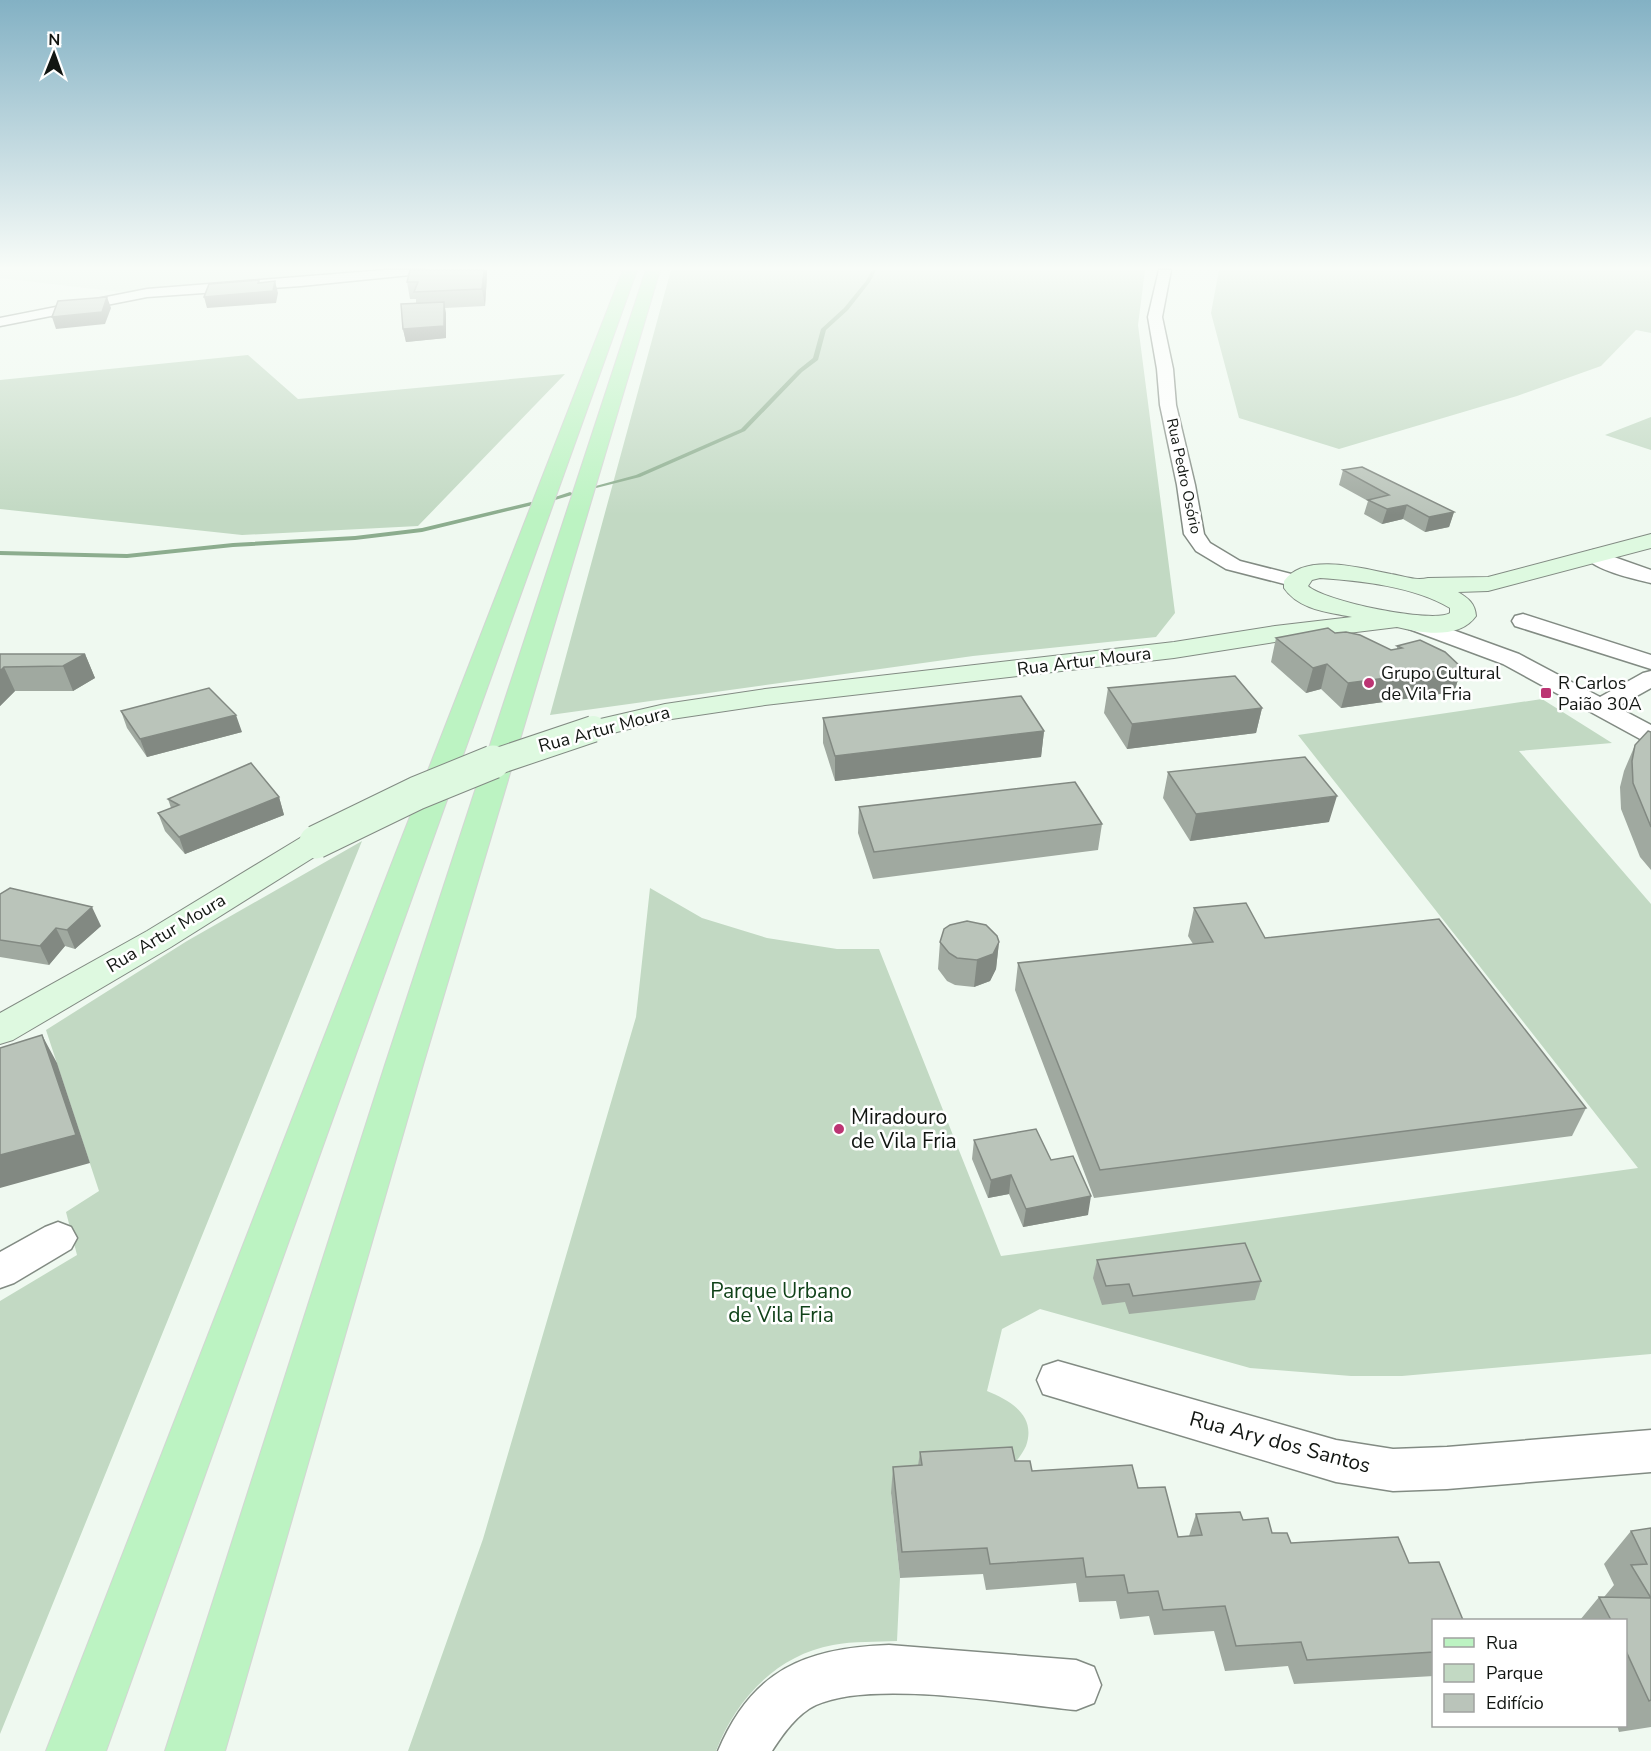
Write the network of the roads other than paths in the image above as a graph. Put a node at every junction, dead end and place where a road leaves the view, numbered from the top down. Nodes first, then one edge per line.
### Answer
1 (599, 352) edge
2 (627, 352) edge
3 (1162, 352) edge
4 (1651, 541) edge
5 (1594, 556) junction
6 (1651, 578) edge
7 (1391, 582) junction
8 (1488, 584) junction
9 (1302, 589) junction
10 (1463, 612) junction
11 (1523, 621) dead end
12 (1407, 622) junction
13 (1275, 634) junction
14 (1511, 659) junction
15 (1651, 662) edge
16 (1651, 678) edge
17 (1600, 708) junction
18 (1651, 735) edge
19 (0, 1030) edge
20 (58, 1238) dead end
21 (0, 1271) edge
22 (1058, 1380) dead end
23 (1651, 1450) edge
24 (1076, 1685) dead end
25 (76, 1751) edge
26 (195, 1751) edge
27 (744, 1751) edge

1 - 25 main road
2 - 26 main road
3 - 9 street, Rua Pedro Osório
4 - 5 main road
5 - 6 street
5 - 8 main road
7 - 8 main road
7 - 9 main road
7 - 10 main road
8 - 10 main road
9 - 12 main road
9 - 13 main road, Rua Artur Moura
10 - 12 main road
10 - 14 street
11 - 15 street
12 - 13 main road, Rua Artur Moura
12 - 14 street
13 - 19 main road, Rua Artur Moura, bridge
14 - 17 street
16 - 17 street
17 - 18 street
20 - 21 street
22 - 23 street, Rua Ary dos Santos
24 - 27 street

